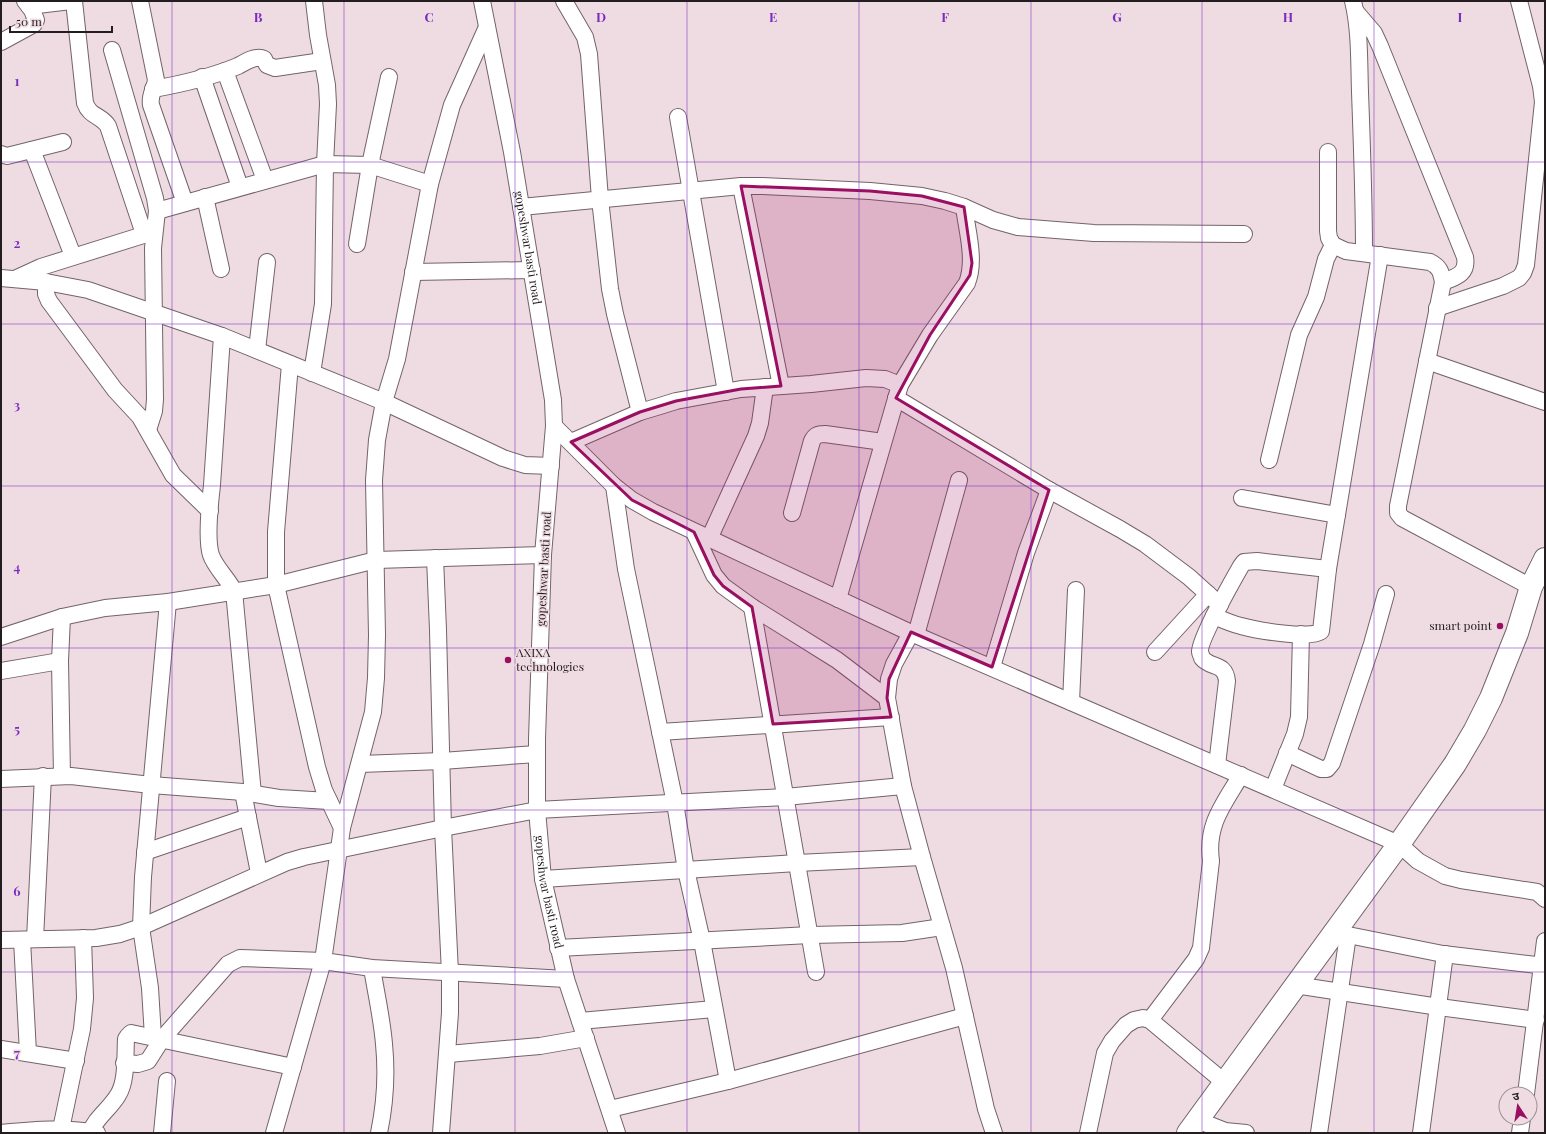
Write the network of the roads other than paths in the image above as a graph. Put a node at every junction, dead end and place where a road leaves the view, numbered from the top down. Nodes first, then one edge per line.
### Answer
1 (73, 1) edge
2 (140, 1) edge
3 (314, 1) edge
4 (482, 1) edge
5 (564, 1) edge
6 (1519, 1) edge
7 (27, 4) edge
8 (1354, 7) edge
9 (487, 27) junction
10 (1, 42) edge
11 (112, 50) dead end
12 (322, 61) junction
13 (225, 71) junction
14 (202, 77) junction
15 (389, 77) dead end
16 (153, 89) junction
17 (678, 117) dead end
18 (63, 142) dead end
19 (32, 150) junction
20 (1328, 152) dead end
21 (1, 154) edge
22 (325, 164) junction
23 (370, 165) junction
24 (265, 180) junction
25 (430, 184) junction
26 (741, 186) junction
27 (240, 187) junction
28 (691, 190) junction
29 (205, 197) junction
30 (600, 199) junction
31 (185, 203) junction
32 (521, 207) junction
33 (964, 207) junction
34 (157, 211) junction
35 (149, 233) junction
36 (1244, 234) dead end
37 (357, 244) dead end
38 (1333, 245) junction
39 (1364, 252) junction
40 (1380, 255) junction
41 (73, 256) junction
42 (266, 262) dead end
43 (221, 269) dead end
44 (532, 270) junction
45 (413, 272) junction
46 (7, 275) edge
47 (46, 282) junction
48 (1443, 282) junction
49 (1438, 308) junction
50 (155, 312) junction
51 (222, 336) junction
52 (257, 350) junction
53 (1427, 361) junction
54 (290, 364) junction
55 (312, 373) junction
56 (782, 386) junction
57 (764, 387) junction
58 (898, 391) junction
59 (726, 392) junction
60 (384, 402) junction
61 (1545, 402) edge
62 (640, 412) junction
63 (554, 426) junction
64 (148, 430) junction
65 (571, 442) junction
66 (883, 442) junction
67 (1269, 460) dead end
68 (551, 466) junction
69 (959, 480) dead end
70 (614, 486) junction
71 (1049, 490) junction
72 (1242, 498) dead end
73 (210, 511) junction
74 (792, 513) dead end
75 (1337, 515) junction
76 (702, 535) junction
77 (543, 555) junction
78 (434, 558) junction
79 (1545, 559) edge
80 (376, 560) junction
81 (1328, 569) junction
82 (276, 585) junction
83 (1531, 587) junction
84 (1076, 590) dead end
85 (234, 591) junction
86 (1208, 594) junction
87 (1386, 594) dead end
88 (838, 599) junction
89 (168, 602) junction
90 (752, 607) junction
91 (1217, 611) junction
92 (62, 617) junction
93 (913, 634) junction
94 (1301, 634) junction
95 (1, 637) edge
96 (1155, 652) dead end
97 (60, 661) junction
98 (992, 667) junction
99 (1, 671) edge
100 (887, 698) junction
101 (1071, 702) junction
102 (891, 717) junction
103 (773, 724) junction
104 (660, 732) junction
105 (1287, 753) junction
106 (536, 754) junction
107 (442, 761) junction
108 (360, 764) junction
109 (1217, 765) junction
110 (1241, 775) junction
111 (43, 776) junction
112 (62, 776) junction
113 (1, 779) edge
114 (151, 785) junction
115 (903, 786) junction
116 (1273, 789) junction
117 (248, 793) junction
118 (785, 797) junction
119 (329, 801) junction
120 (675, 803) junction
121 (537, 810) junction
122 (248, 816) junction
123 (342, 828) junction
124 (443, 828) junction
125 (1399, 844) junction
126 (340, 849) junction
127 (145, 852) junction
128 (922, 857) junction
129 (797, 862) junction
130 (686, 870) junction
131 (260, 873) junction
132 (543, 879) junction
133 (1545, 899) edge
134 (141, 927) junction
135 (942, 927) junction
136 (1340, 934) junction
137 (810, 935) junction
138 (83, 938) junction
139 (29, 939) junction
140 (1, 940) edge
141 (702, 941) junction
142 (1545, 941) edge
143 (558, 948) junction
144 (1445, 954) junction
145 (323, 961) junction
146 (1544, 966) edge
147 (372, 968) junction
148 (816, 972) dead end
149 (450, 973) junction
150 (566, 980) junction
151 (1295, 985) junction
152 (1340, 991) junction
153 (1439, 1007) junction
154 (714, 1009) junction
155 (965, 1016) junction
156 (1150, 1020) junction
157 (1536, 1020) junction
158 (580, 1021) junction
159 (158, 1038) junction
160 (586, 1038) junction
161 (1, 1049) edge
162 (28, 1053) junction
163 (448, 1054) junction
164 (76, 1061) junction
165 (124, 1063) junction
166 (293, 1067) junction
167 (167, 1081) dead end
168 (728, 1081) junction
169 (1224, 1082) junction
170 (1527, 1086) edge
171 (610, 1109) junction
172 (1192, 1127) edge
173 (61, 1129) junction
174 (1, 1133) edge
175 (92, 1133) edge
176 (162, 1133) edge
177 (274, 1133) edge
178 (379, 1133) edge
179 (441, 1133) edge
180 (617, 1133) edge
181 (994, 1133) edge
182 (1088, 1133) edge
183 (1246, 1133) edge
184 (1319, 1133) edge
185 (1421, 1133) edge

1 - 7 street
1 - 35 street
2 - 16 street
3 - 12 street
4 - 9 street, gopeshwar basti road
5 - 30 street
6 - 49 street
7 - 10 street
8 - 39 street
8 - 48 street
9 - 25 street
9 - 32 street, gopeshwar basti road
11 - 34 street
12 - 13 street
12 - 22 street
13 - 14 street
13 - 24 street
14 - 16 street
14 - 27 street
15 - 23 street
16 - 31 street
17 - 28 street
18 - 19 street
19 - 21 street
19 - 41 street
20 - 38 street
22 - 23 street
22 - 24 street
22 - 55 street
23 - 25 street
23 - 37 street
24 - 27 street
25 - 45 street
26 - 28 street
26 - 33 street
26 - 56 street
27 - 29 street
28 - 30 street
28 - 59 street
29 - 31 street
29 - 43 street
30 - 32 street
30 - 62 street
31 - 34 street
32 - 44 street, gopeshwar basti road
33 - 36 street
33 - 58 street
34 - 35 street
35 - 41 street
35 - 50 street
38 - 39 street
38 - 67 street
39 - 40 street
40 - 48 street
40 - 75 street
41 - 46 street
42 - 52 street
44 - 45 street
44 - 63 street, gopeshwar basti road
45 - 60 street
46 - 47 street
47 - 50 street
47 - 64 street
48 - 49 street
49 - 53 street
50 - 51 street
50 - 64 street
51 - 52 street
51 - 73 street
52 - 54 street
53 - 61 street
53 - 83 street
54 - 55 street
54 - 82 street
55 - 60 street
56 - 57 street
56 - 58 street
57 - 59 street
57 - 76 street
58 - 66 street
58 - 71 street
59 - 62 street
60 - 68 street
60 - 80 street
62 - 65 street
63 - 65 street
63 - 68 street, gopeshwar basti road
64 - 73 street
65 - 70 street
66 - 74 street
66 - 88 street
68 - 77 street, gopeshwar basti road
69 - 93 street
70 - 76 street
70 - 104 street
71 - 86 street
71 - 98 street
72 - 75 street
73 - 85 street
75 - 81 street
76 - 88 street
76 - 90 street
77 - 78 street
77 - 106 street, gopeshwar basti road
78 - 80 street
78 - 107 street
79 - 83 street
80 - 82 street
80 - 108 street
81 - 91 street
81 - 94 street
82 - 85 street
82 - 119 street
83 - 125 street
84 - 101 street
85 - 89 street
85 - 117 street
86 - 91 street
86 - 96 street
87 - 105 street
88 - 93 street
89 - 92 street
89 - 114 street
90 - 100 street
90 - 103 street
91 - 94 street
91 - 109 street
92 - 95 street
92 - 97 street
93 - 98 street
93 - 100 street
94 - 105 street
97 - 99 street
97 - 112 street
98 - 101 street
100 - 102 street
101 - 109 street
102 - 103 street
102 - 115 street
103 - 104 street
103 - 118 street
104 - 120 street
105 - 116 street
106 - 107 street
106 - 121 street, gopeshwar basti road
107 - 108 street
107 - 124 street
108 - 123 street
109 - 110 street
110 - 116 street
110 - 156 street
111 - 112 street
111 - 113 street
111 - 139 street
112 - 114 street
114 - 117 street
114 - 127 street
115 - 118 street
115 - 128 street
116 - 125 street
117 - 119 street
117 - 122 street
118 - 120 street
118 - 129 street
119 - 123 street
120 - 121 street
120 - 130 street
121 - 124 street
121 - 132 street, gopeshwar basti road
122 - 127 street
122 - 131 street
123 - 126 street
124 - 126 street
124 - 149 street
125 - 133 street
125 - 136 street
126 - 131 street
126 - 145 street
127 - 134 street
128 - 129 street
128 - 135 street
129 - 130 street
129 - 137 street
130 - 132 street
130 - 141 street
131 - 134 street
132 - 143 street, gopeshwar basti road
134 - 138 street
134 - 159 street
135 - 137 street
135 - 155 street
136 - 144 street
136 - 151 street
136 - 152 street
137 - 141 street
137 - 148 street
138 - 139 street
138 - 164 street
139 - 140 street
139 - 162 street
141 - 143 street
141 - 154 street
142 - 146 street
143 - 150 street, gopeshwar basti road
144 - 146 street
144 - 153 street
145 - 147 street
145 - 159 street
145 - 166 street
146 - 157 street
147 - 149 street
147 - 178 street
149 - 150 street
149 - 163 street
150 - 158 street, gopeshwar basti road
151 - 152 street
151 - 169 street
152 - 153 street
152 - 184 street
153 - 157 street
153 - 185 street
154 - 158 street
154 - 168 street
155 - 168 street
155 - 181 street
156 - 169 street
156 - 182 street
157 - 170 street
158 - 160 street, gopeshwar basti road
159 - 165 street
159 - 165 street
159 - 166 street
160 - 163 street
160 - 171 street, gopeshwar basti road
161 - 162 street
162 - 164 street
163 - 179 street
164 - 173 street
165 - 175 street
166 - 177 street
167 - 176 street
168 - 171 street
169 - 172 street
171 - 180 street, gopeshwar basti road
172 - 183 street
173 - 174 street
173 - 175 street

